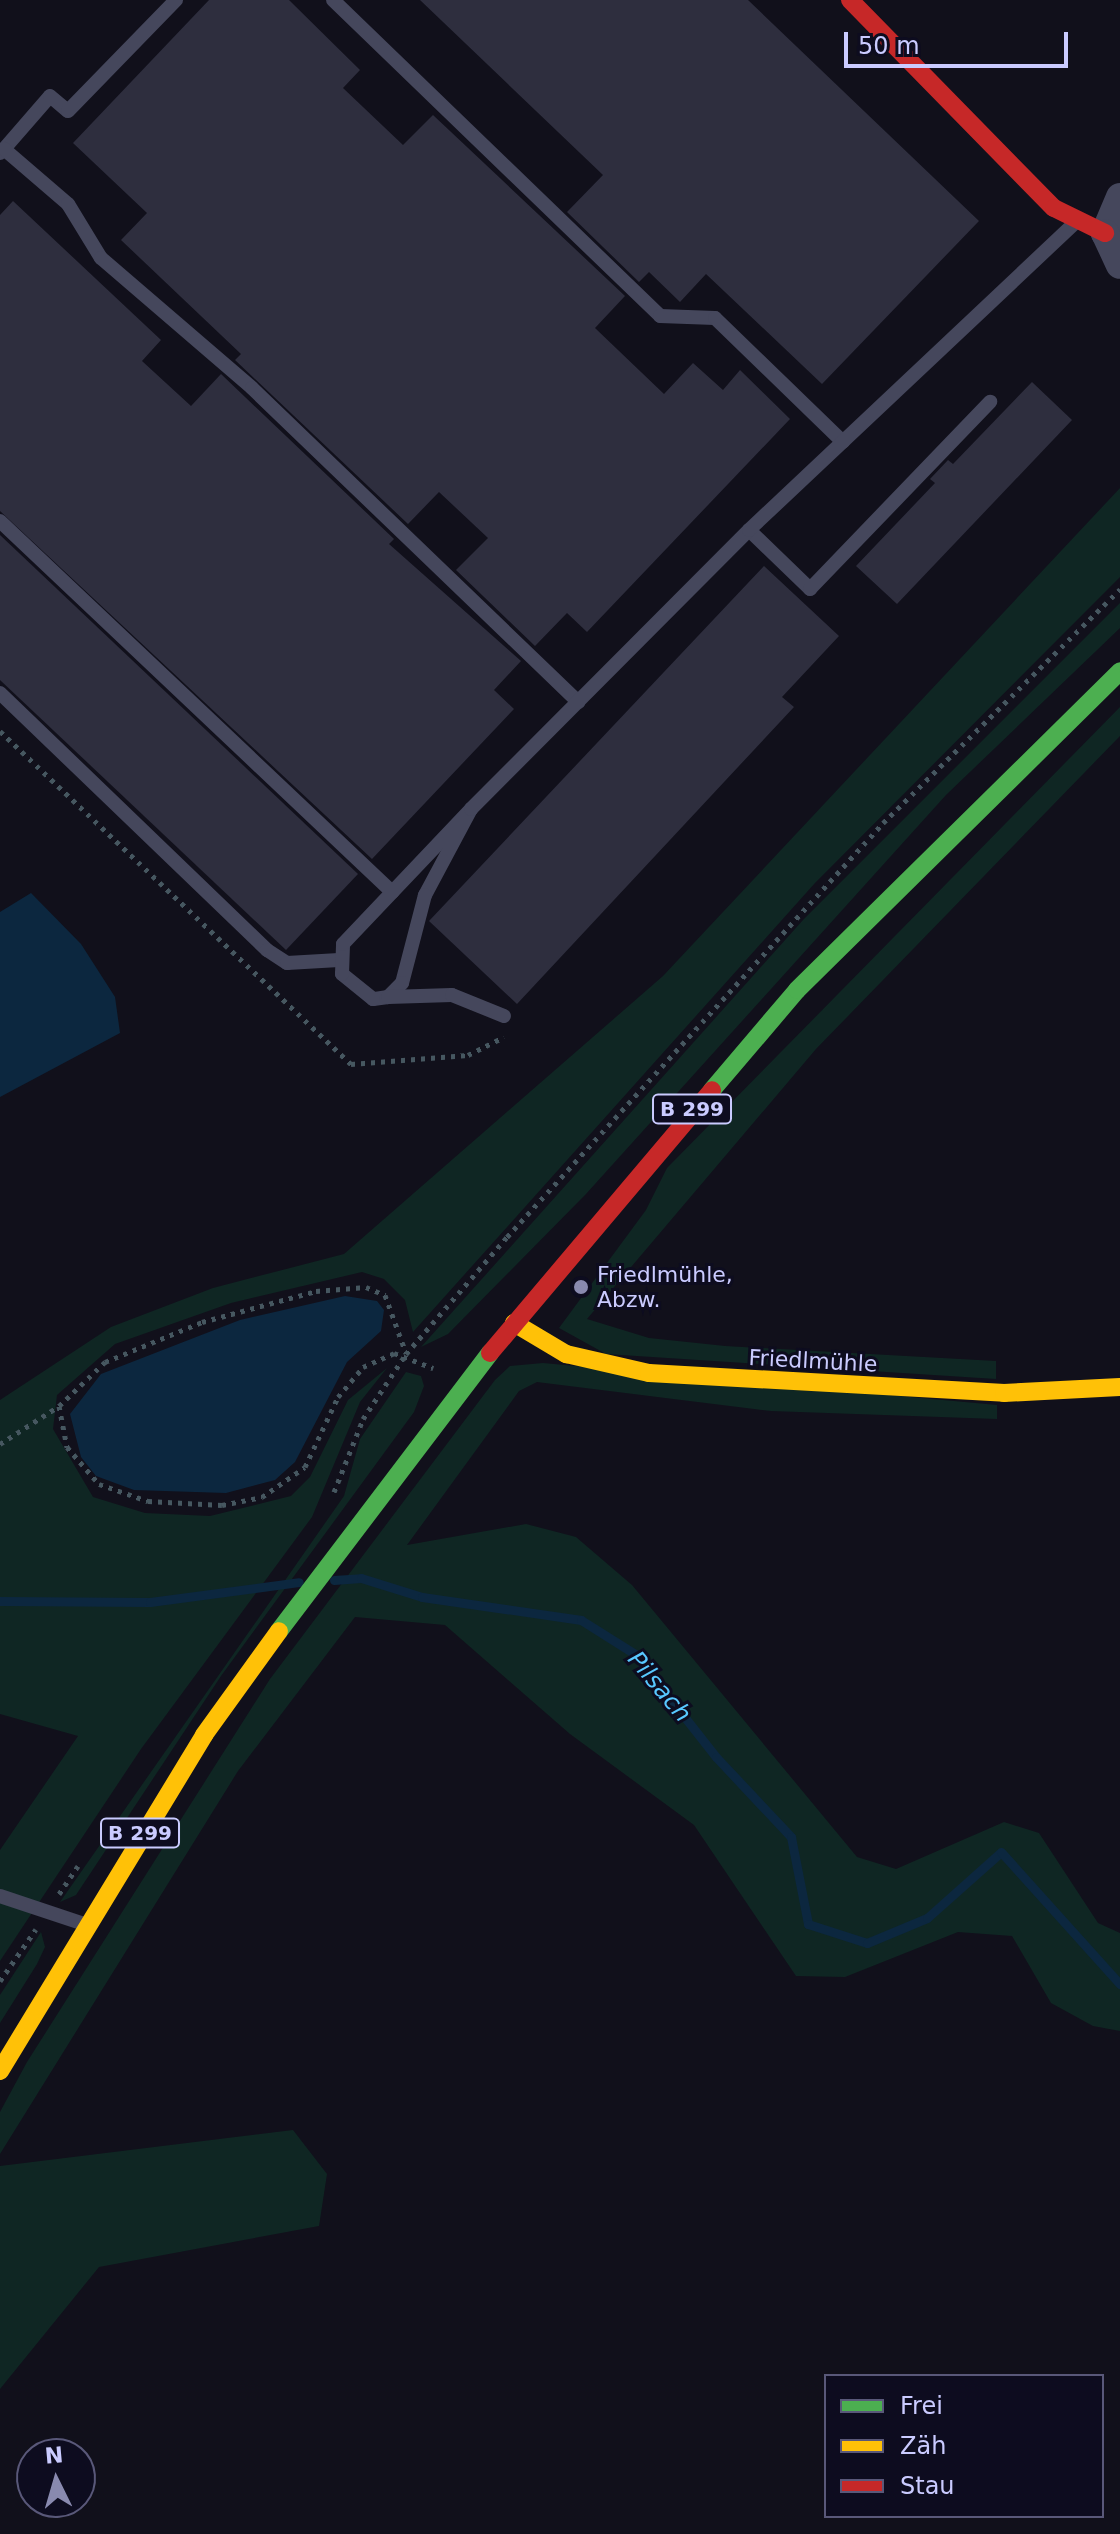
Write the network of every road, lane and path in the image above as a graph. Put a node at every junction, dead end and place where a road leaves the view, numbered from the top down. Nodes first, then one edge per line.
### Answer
1 (176, 0) edge
2 (333, 0) edge
3 (850, 0) edge
4 (2, 151) edge
5 (1120, 197) edge
6 (1074, 223) junction
7 (1105, 233) junction
8 (1120, 265) edge
9 (990, 402) dead end
10 (843, 442) junction
11 (0, 521) edge
12 (749, 530) junction
13 (1120, 589) edge
14 (1120, 671) edge
15 (0, 693) edge
16 (578, 702) junction
17 (471, 809) junction
18 (392, 892) junction
19 (339, 960) junction
20 (388, 997) junction
21 (504, 1016) dead end
22 (514, 1323) junction
23 (406, 1354) junction
24 (1120, 1387) edge
25 (59, 1406) junction
26 (0, 1444) edge
27 (332, 1497) dead end
28 (0, 1896) edge
29 (84, 1924) junction
30 (0, 2071) edge

1 - 4 lane
2 - 10 lane
3 - 6 main road
4 - 16 lane
5 - 7 street
6 - 7 main road
6 - 10 lane
7 - 8 street
9 - 12 lane
10 - 12 lane
11 - 18 lane
12 - 16 lane
13 - 23 path
14 - 22 main road, B 299
15 - 19 lane
16 - 17 lane
17 - 18 lane
17 - 20 lane
18 - 19 lane
19 - 20 lane
20 - 21 lane
22 - 24 main road, Friedlmühle
22 - 29 main road, B 299
23 - 25 path
23 - 25 path
23 - 27 path
25 - 26 path
28 - 29 lane
29 - 30 main road, B 299

